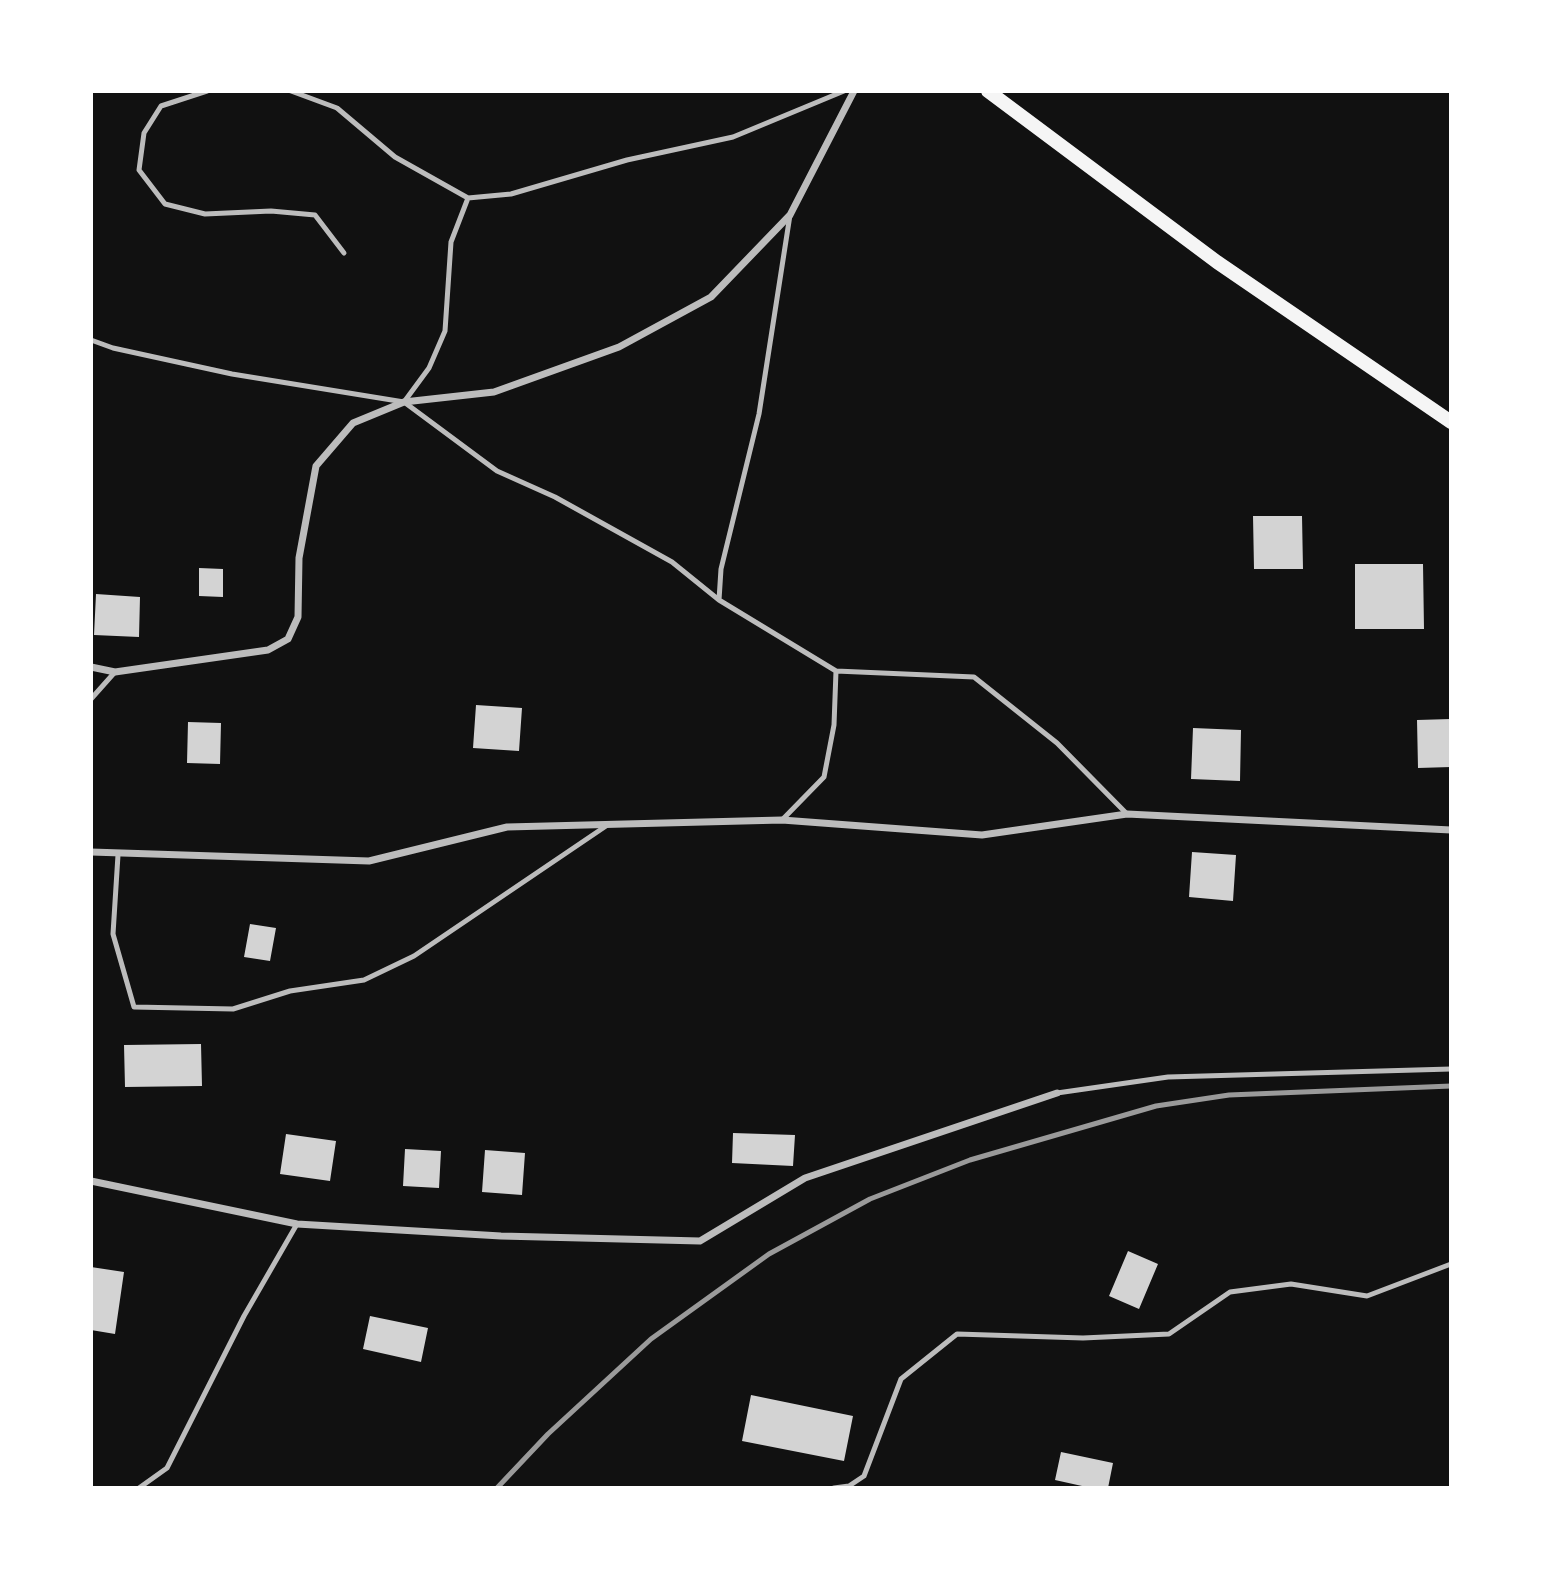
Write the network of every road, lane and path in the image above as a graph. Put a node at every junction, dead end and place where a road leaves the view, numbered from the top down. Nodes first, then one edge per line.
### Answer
1 (207, 91) edge
2 (291, 91) edge
3 (844, 91) edge
4 (854, 91) edge
5 (988, 91) edge
6 (468, 198) junction
7 (790, 215) junction
8 (344, 253) dead end
9 (91, 340) edge
10 (404, 402) junction
11 (1451, 422) edge
12 (719, 600) junction
13 (91, 667) edge
14 (836, 671) junction
15 (115, 672) junction
16 (91, 699) edge
17 (1127, 814) junction
18 (782, 820) junction
19 (609, 824) junction
20 (1451, 830) edge
21 (91, 852) edge
22 (118, 855) junction
23 (1451, 1069) edge
24 (1057, 1093) joint
25 (91, 1181) edge
26 (297, 1224) junction
27 (1451, 1264) edge
28 (139, 1488) edge
29 (834, 1488) edge

1 - 8 lane
2 - 6 lane
3 - 6 lane
4 - 7 street
5 - 11 main road
6 - 10 lane
7 - 10 street
7 - 12 lane
9 - 10 lane
10 - 12 lane
10 - 15 street
12 - 14 lane
13 - 15 street
14 - 17 lane
14 - 18 lane
15 - 16 lane
17 - 18 street
17 - 20 street
18 - 19 street
19 - 22 street
19 - 22 lane
21 - 22 street
23 - 24 lane
24 - 26 street
25 - 26 street
26 - 28 lane
27 - 29 lane

